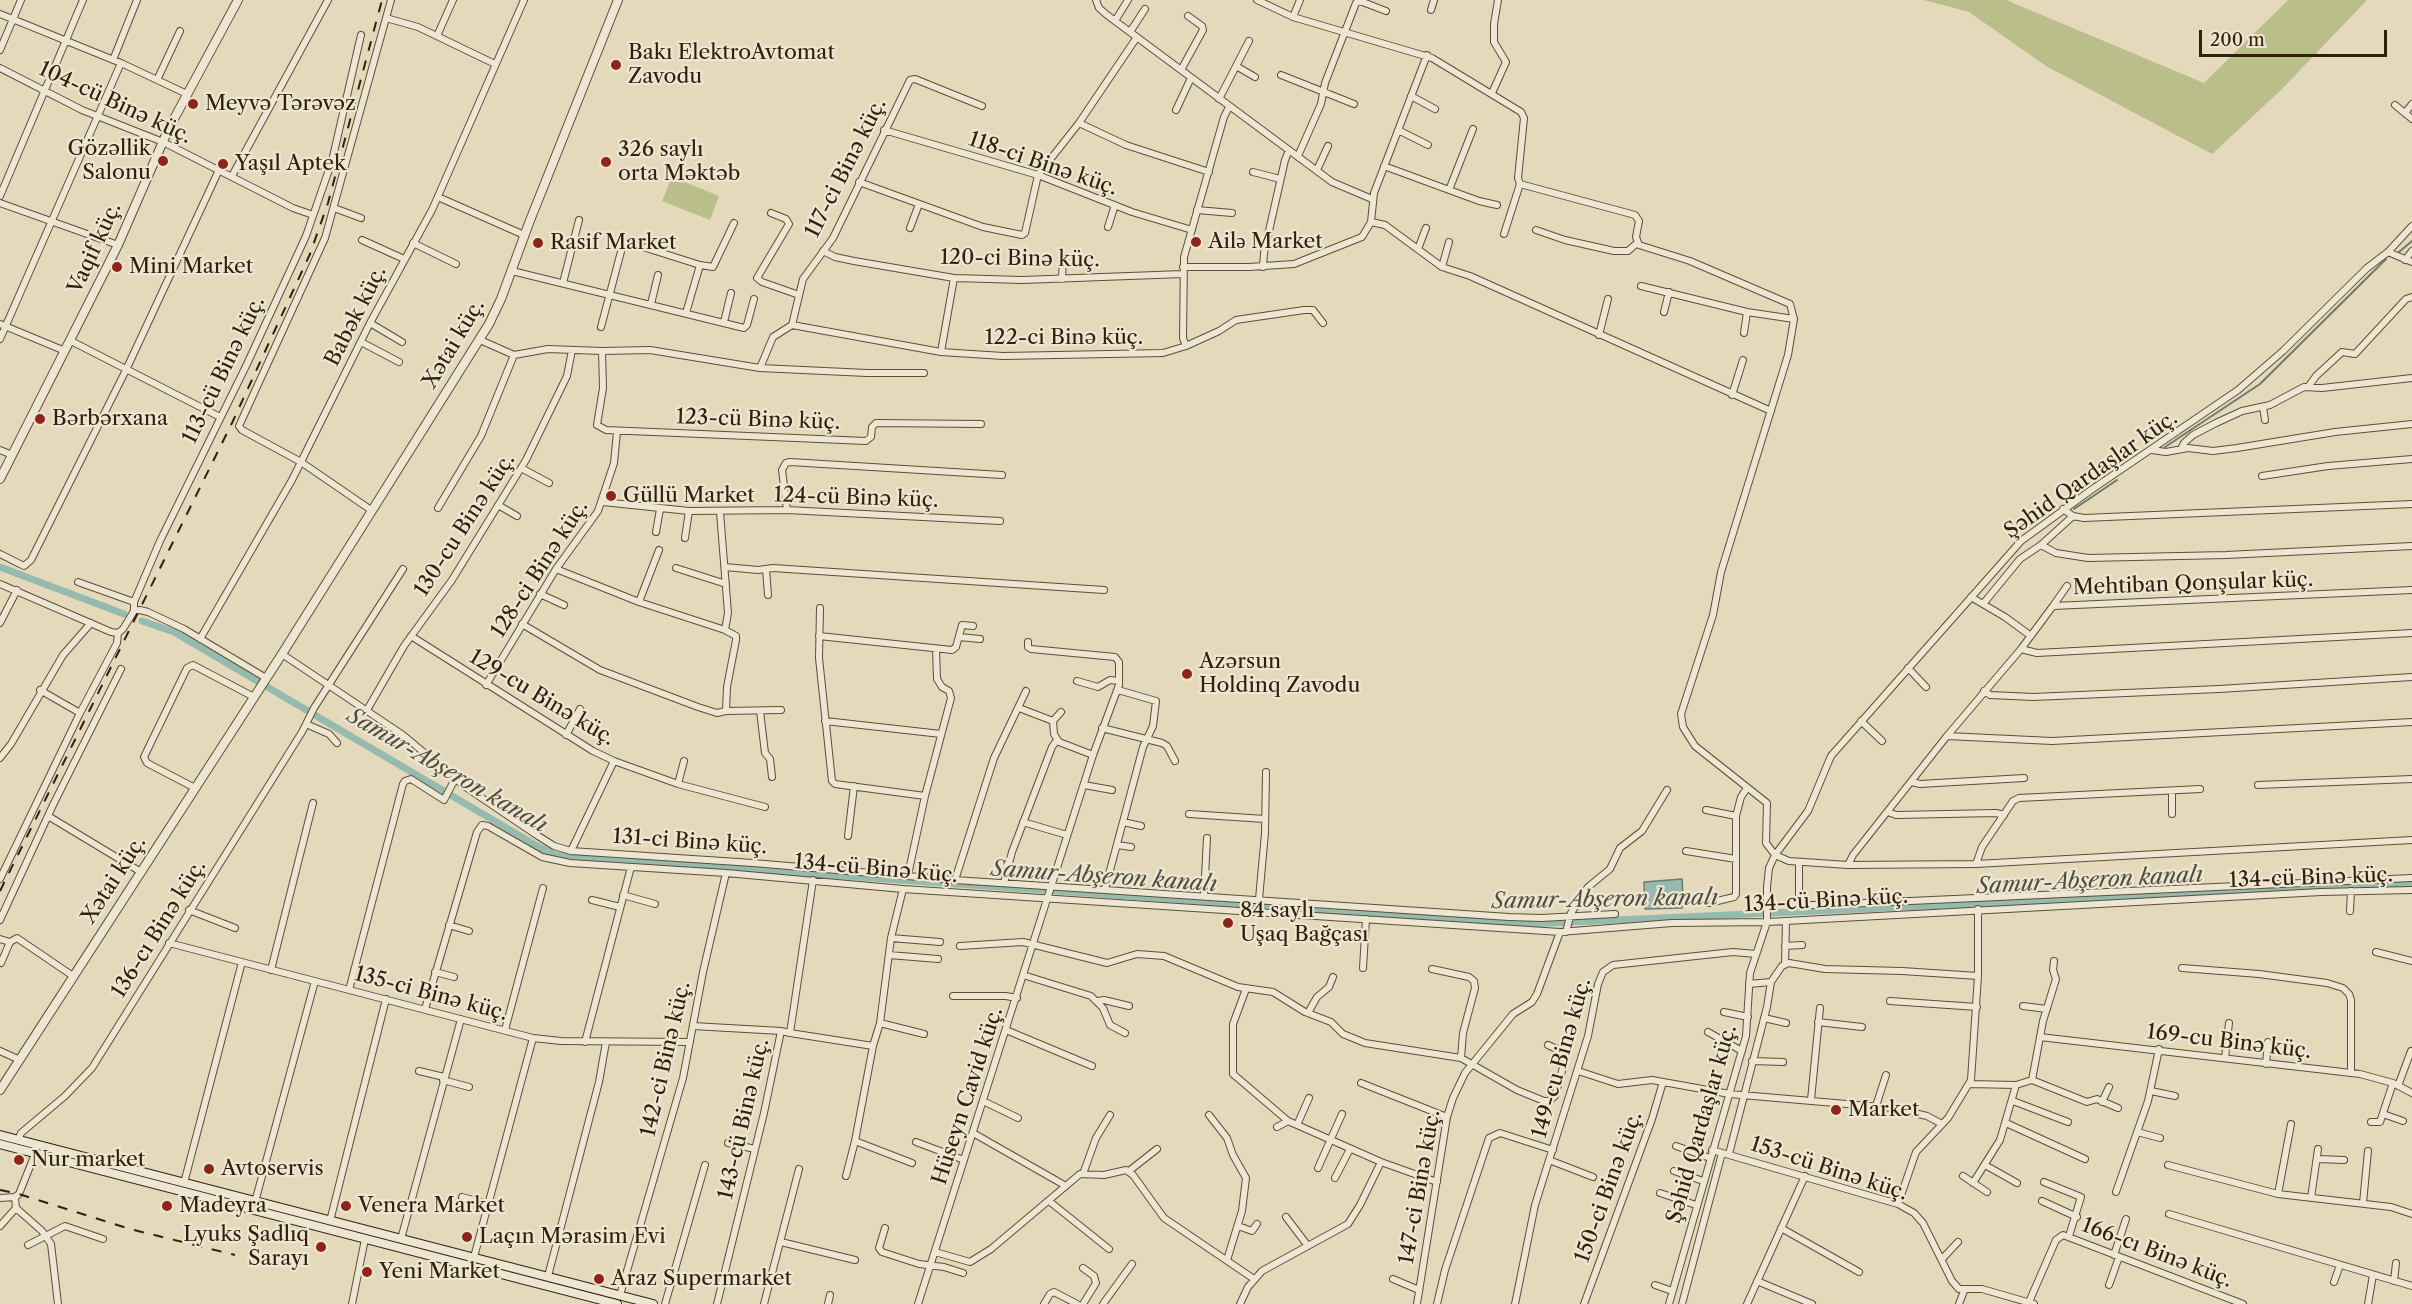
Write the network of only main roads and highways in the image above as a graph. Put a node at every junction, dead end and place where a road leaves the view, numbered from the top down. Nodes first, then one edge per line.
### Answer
1 (0, 1135) edge
2 (0, 1144) edge
3 (367, 1230) junction
4 (364, 1239) junction
5 (608, 1299) edge
6 (619, 1300) edge
7 (653, 1304) edge

1 - 3 main road
2 - 4 main road
3 - 4 main road
3 - 5 main road
4 - 5 main road
5 - 6 main road
6 - 7 main road

